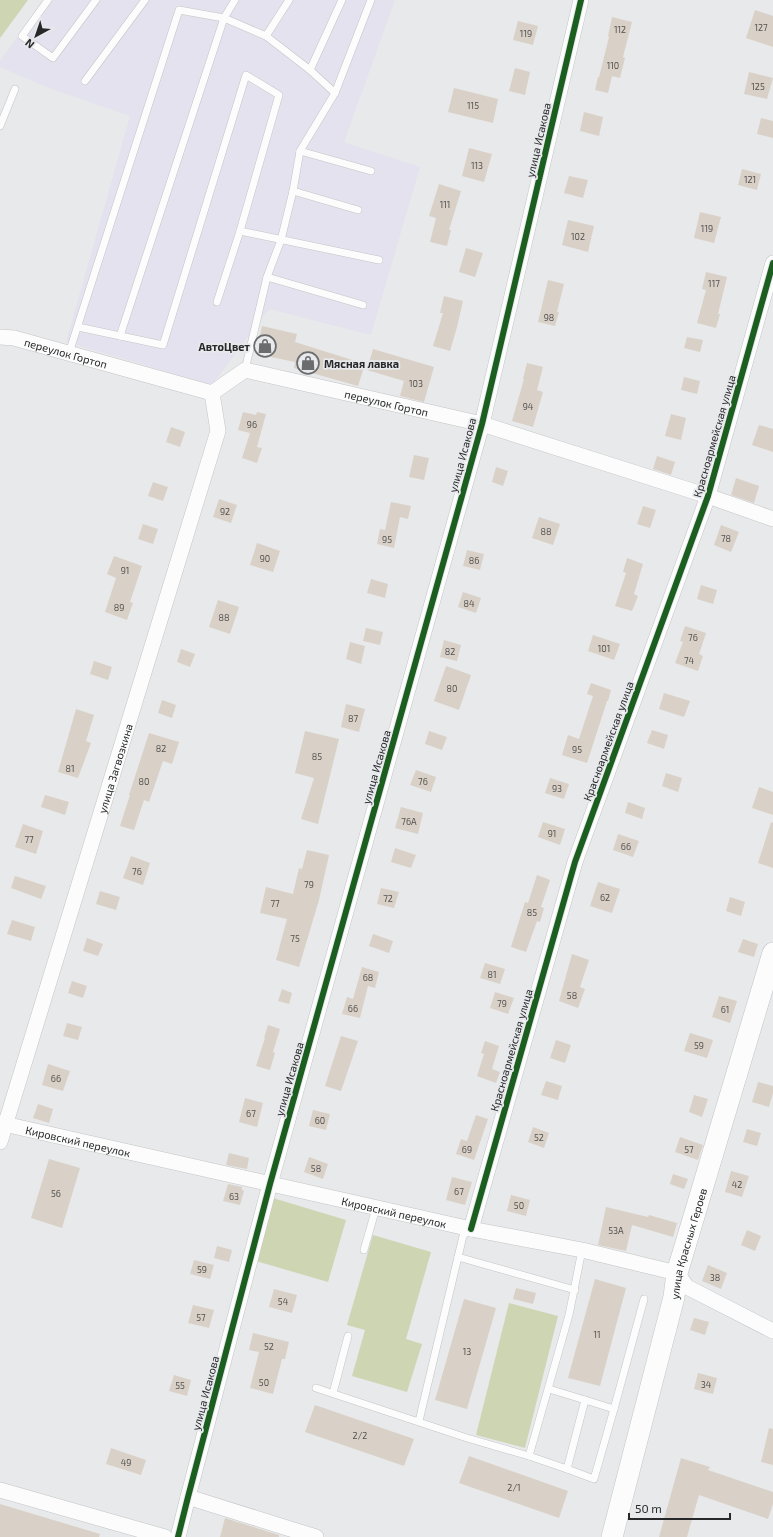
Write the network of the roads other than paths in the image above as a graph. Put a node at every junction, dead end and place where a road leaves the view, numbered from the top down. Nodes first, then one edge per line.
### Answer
1 (48, 0) edge
2 (96, 0) edge
3 (145, 0) edge
4 (235, 0) edge
5 (290, 0) edge
6 (342, 0) edge
7 (371, 0) edge
8 (581, 0) edge
9 (224, 18) junction
10 (266, 36) junction
11 (310, 70) junction
12 (85, 81) dead end
13 (15, 89) dead end
14 (335, 93) junction
15 (0, 126) edge
16 (300, 151) junction
17 (371, 171) dead end
18 (293, 191) junction
19 (358, 210) dead end
20 (240, 231) junction
21 (281, 240) junction
22 (379, 260) dead end
23 (773, 263) edge
24 (267, 277) junction
25 (217, 302) dead end
26 (363, 305) dead end
27 (78, 326) junction
28 (120, 336) junction
29 (0, 337) edge
30 (69, 354) junction
31 (245, 370) junction
32 (212, 393) junction
33 (482, 424) junction
34 (708, 496) junction
35 (773, 519) edge
36 (773, 953) edge
37 (3, 1124) edge
38 (0, 1142) edge
39 (270, 1184) junction
40 (376, 1208) junction
41 (470, 1229) junction
42 (364, 1250) dead end
43 (582, 1250) junction
44 (458, 1257) junction
45 (677, 1273) junction
46 (575, 1290) junction
47 (644, 1299) dead end
48 (773, 1331) edge
49 (348, 1336) dead end
50 (316, 1388) dead end
51 (549, 1389) junction
52 (333, 1393) junction
53 (585, 1400) junction
54 (614, 1409) junction
55 (419, 1421) junction
56 (529, 1456) junction
57 (567, 1469) junction
58 (0, 1490) edge
59 (188, 1497) junction
60 (165, 1537) edge
61 (178, 1537) edge
62 (316, 1537) edge
63 (612, 1537) edge

1 - 2 lane
3 - 12 lane
4 - 9 lane
5 - 10 lane
6 - 11 lane
7 - 14 lane
8 - 33 street, улица Исакова
9 - 10 lane
9 - 27 lane
9 - 28 lane
10 - 11 lane
11 - 14 lane
13 - 15 lane
14 - 16 lane
16 - 17 lane
16 - 18 lane
18 - 19 lane
18 - 21 lane
20 - 21 lane
20 - 25 lane
20 - 28 lane
21 - 22 lane
21 - 24 lane
23 - 34 street, Красноармейская улица
24 - 26 lane
24 - 31 lane
27 - 28 lane
27 - 30 lane
29 - 30 street, переулок Гортоп
30 - 32 street, переулок Гортоп
31 - 32 street
31 - 33 street, переулок Гортоп
32 - 37 street, улица Загвозкина
33 - 34 street, переулок Гортоп
33 - 39 street, улица Исакова
34 - 35 street, переулок Гортоп
34 - 41 street, Красноармейская улица
36 - 45 main road, улица Красных Героев
37 - 38 street, улица Загвозкина
37 - 39 street, Кировский переулок
39 - 40 street, Кировский переулок
39 - 59 street, улица Исакова
40 - 41 street, Кировский переулок
40 - 42 lane
41 - 43 street, Кировский переулок
41 - 44 lane
43 - 45 street, Кировский переулок
43 - 46 lane
44 - 46 lane
44 - 55 lane
45 - 48 street
45 - 63 main road, улица Красных Героев
46 - 51 lane
47 - 54 lane
49 - 52 lane
50 - 52 lane
51 - 53 lane
51 - 56 lane
52 - 55 lane
53 - 54 lane
53 - 57 lane
54 - 57 lane
55 - 56 lane
56 - 57 lane
58 - 60 street
59 - 61 street, улица Исакова
59 - 62 street

